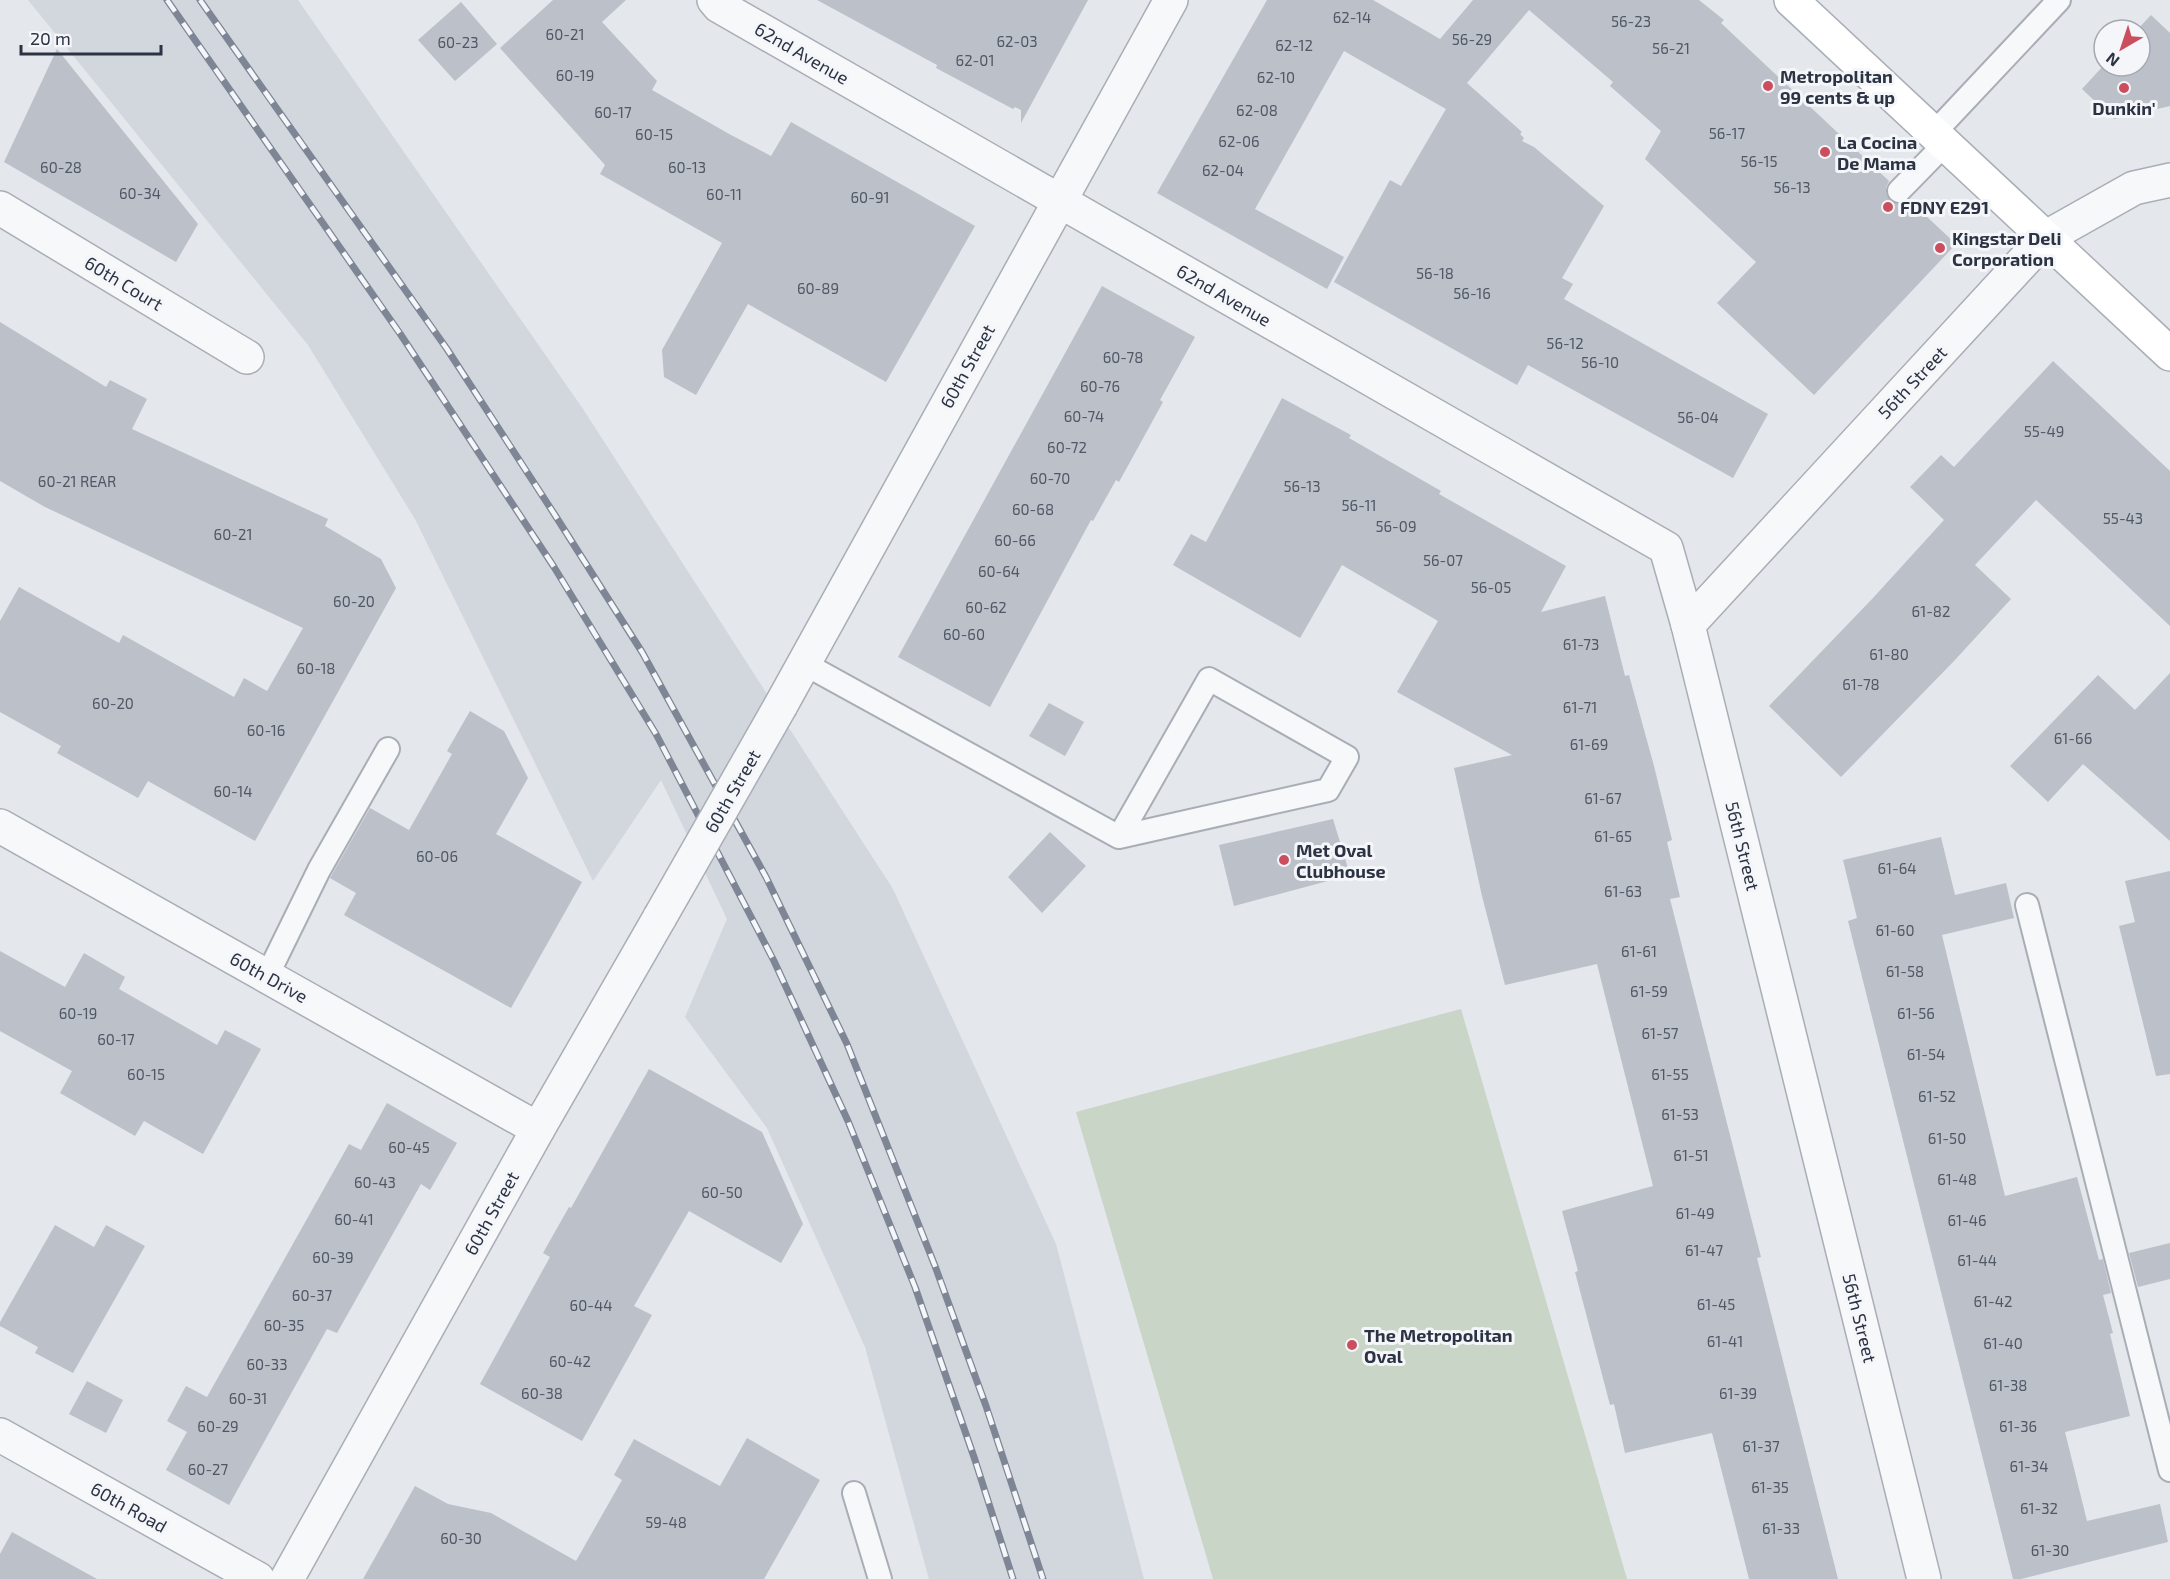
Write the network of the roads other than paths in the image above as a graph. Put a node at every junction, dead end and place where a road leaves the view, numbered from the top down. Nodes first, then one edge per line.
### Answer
1 (714, 0) edge
2 (1171, 0) edge
3 (1791, 0) edge
4 (2059, 0) edge
5 (1939, 139) junction
6 (2170, 180) edge
7 (1899, 190) dead end
8 (1059, 200) junction
9 (0, 208) edge
10 (2045, 238) junction
11 (2170, 354) edge
12 (247, 357) dead end
13 (1688, 625) junction
14 (803, 663) junction
15 (388, 749) dead end
16 (0, 826) edge
17 (1119, 837) junction
18 (2027, 905) dead end
19 (267, 976) junction
20 (538, 1129) junction
21 (0, 1435) edge
22 (2170, 1470) edge
23 (854, 1493) dead end
24 (258, 1579) edge
25 (287, 1579) edge
26 (880, 1579) edge
27 (1924, 1579) edge

1 - 8 street, 62nd Avenue
2 - 8 street, 60th Street
3 - 5 main road
4 - 5 lane
5 - 7 lane
5 - 10 main road
6 - 10 street, 56th Street
8 - 13 street, 62nd Avenue
8 - 14 street, 60th Street
9 - 12 street, 60th Court
10 - 11 main road
10 - 13 street, 56th Street
13 - 27 street, 56th Street
14 - 17 lane
14 - 20 street, 60th Street, bridge
15 - 19 lane
16 - 19 street, 60th Drive
17 - 17 lane
18 - 22 lane
19 - 20 street, 60th Drive
20 - 25 street, 60th Street
21 - 24 street, 60th Road
23 - 26 lane

